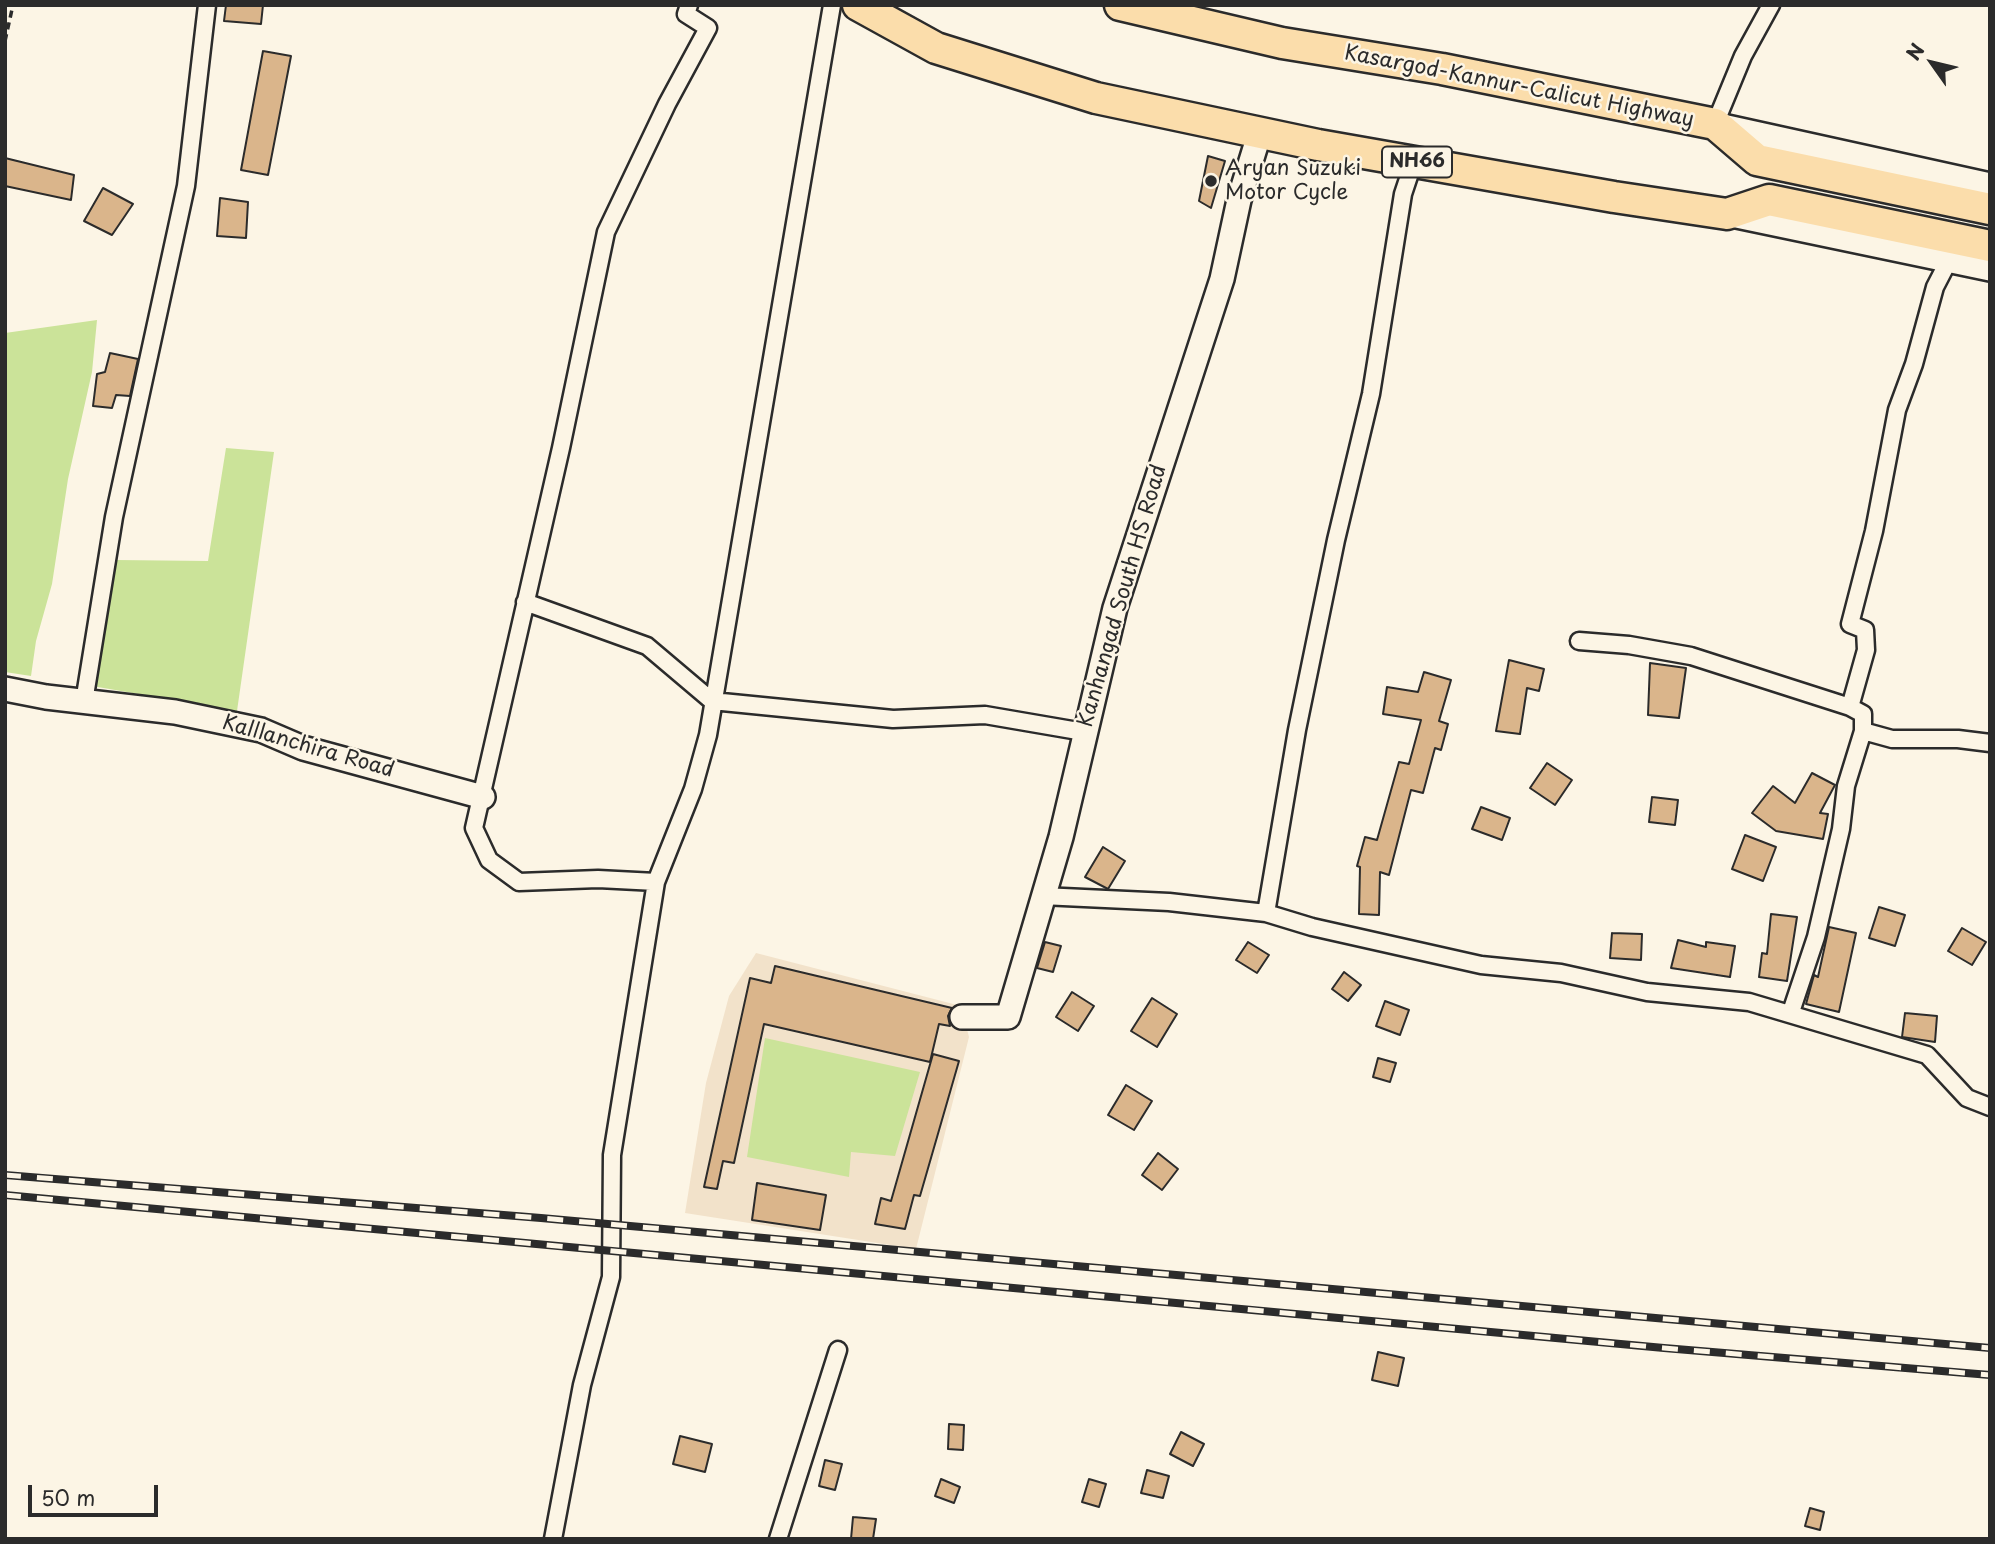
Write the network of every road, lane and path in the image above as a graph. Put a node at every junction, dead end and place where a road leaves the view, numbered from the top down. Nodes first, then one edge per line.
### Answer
1 (13, 5) edge
2 (207, 5) edge
3 (689, 5) edge
4 (832, 5) edge
5 (858, 5) edge
6 (1120, 5) edge
7 (1771, 5) edge
8 (5, 41) edge
9 (1715, 124) junction
10 (1259, 132) junction
11 (1414, 162) junction
12 (1990, 185) edge
13 (1990, 209) edge
14 (1727, 214) junction
15 (1990, 246) edge
16 (1949, 260) junction
17 (1990, 269) edge
18 (525, 602) junction
19 (1579, 642) dead end
20 (5, 689) edge
21 (712, 701) junction
22 (84, 702) junction
23 (1850, 707) junction
24 (1863, 731) junction
25 (1084, 732) junction
26 (1990, 743) edge
27 (483, 797) junction
28 (656, 882) junction
29 (1042, 896) junction
30 (1266, 913) junction
31 (1791, 1012) junction
32 (962, 1017) dead end
33 (1990, 1107) edge
34 (838, 1350) dead end
35 (553, 1539) edge
36 (778, 1539) edge

1 - 8 path
2 - 22 street
3 - 18 street
4 - 21 street
5 - 10 highway, NH66
6 - 9 highway, Kasargod-Kannur-Calicut Highway
7 - 9 street
9 - 12 street
9 - 13 highway, Kasargod-Kannur-Calicut Highway
10 - 11 highway, NH66
10 - 25 street, Kanhangad South HS Road
11 - 14 highway, NH66
11 - 30 street
14 - 15 highway, NH66
14 - 16 street
16 - 17 street
16 - 23 street
18 - 21 street
18 - 27 street
19 - 23 street
20 - 22 street, Kalllanchira Road
21 - 25 street
21 - 28 street
22 - 27 street, Kalllanchira Road
23 - 24 street
24 - 26 street
24 - 31 street
25 - 29 street, Kanhangad South HS Road
27 - 28 street
28 - 35 street
29 - 30 street
29 - 32 street, Kanhangad South HS Road
30 - 31 street
31 - 33 street
34 - 36 street

